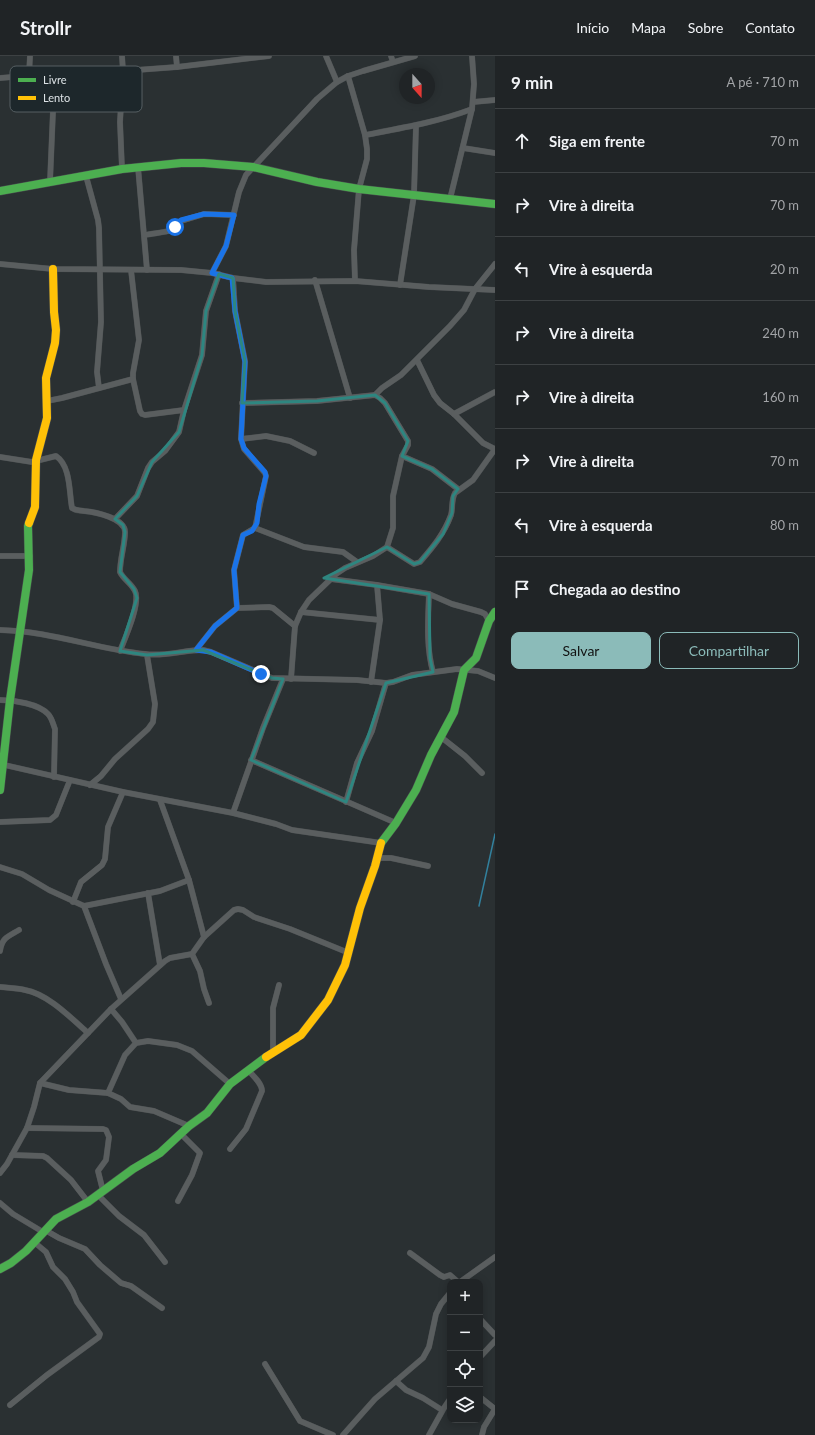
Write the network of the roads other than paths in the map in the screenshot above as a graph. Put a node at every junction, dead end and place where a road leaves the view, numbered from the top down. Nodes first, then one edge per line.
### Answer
1 (30, 56) edge
2 (122, 56) edge
3 (176, 56) edge
4 (269, 56) edge
5 (326, 56) edge
6 (390, 56) edge
7 (415, 56) edge
8 (472, 56) edge
9 (256, 57) edge
10 (393, 62) junction
11 (29, 66) edge
12 (123, 66) edge
13 (177, 67) junction
14 (142, 70) edge
15 (348, 76) junction
16 (10, 77) edge
17 (0, 78) edge
18 (337, 82) junction
19 (495, 100) edge
20 (473, 102) junction
21 (472, 109) junction
22 (53, 112) edge
23 (121, 112) edge
24 (416, 126) junction
25 (366, 134) junction
26 (463, 148) junction
27 (495, 153) edge
28 (253, 167) junction
29 (138, 168) junction
30 (122, 169) junction
31 (86, 176) junction
32 (50, 182) junction
33 (359, 189) junction
34 (0, 191) edge
35 (414, 195) junction
36 (450, 199) junction
37 (495, 204) edge
38 (234, 215) junction
39 (145, 235) junction
40 (0, 264) edge
41 (495, 264) edge
42 (53, 269) junction
43 (100, 269) junction
44 (131, 270) junction
45 (148, 270) junction
46 (212, 273) junction
47 (219, 274) junction
48 (232, 278) junction
49 (315, 280) junction
50 (355, 281) junction
51 (400, 284) junction
52 (475, 289) junction
53 (495, 290) edge
54 (417, 360) junction
55 (133, 379) junction
56 (99, 388) junction
57 (495, 392) edge
58 (374, 395) junction
59 (350, 398) junction
60 (47, 401) junction
61 (242, 403) junction
62 (184, 410) junction
63 (454, 414) junction
64 (241, 439) junction
65 (495, 449) edge
66 (314, 453) dead end
67 (402, 456) junction
68 (0, 457) edge
69 (36, 460) junction
70 (458, 489) junction
71 (115, 519) junction
72 (255, 528) junction
73 (387, 547) junction
74 (0, 556) edge
75 (30, 556) junction
76 (357, 562) junction
77 (331, 579) junction
78 (377, 585) junction
79 (429, 594) junction
80 (237, 608) junction
81 (301, 612) junction
82 (495, 612) edge
83 (380, 620) junction
84 (488, 621) junction
85 (295, 626) junction
86 (0, 630) edge
87 (20, 630) junction
88 (196, 650) junction
89 (120, 651) junction
90 (147, 655) junction
91 (464, 670) junction
92 (433, 672) junction
93 (495, 678) edge
94 (283, 679) junction
95 (291, 679) junction
96 (371, 682) junction
97 (386, 683) junction
98 (0, 700) edge
99 (10, 700) junction
100 (441, 737) junction
101 (251, 760) junction
102 (2, 764) edge
103 (482, 773) dead end
104 (54, 776) junction
105 (70, 780) junction
106 (90, 785) junction
107 (0, 790) edge
108 (123, 792) junction
109 (160, 800) junction
110 (346, 802) junction
111 (232, 813) junction
112 (0, 822) edge
113 (396, 823) junction
114 (381, 843) junction
115 (377, 858) junction
116 (428, 866) dead end
117 (0, 867) edge
118 (189, 880) junction
119 (148, 893) junction
120 (73, 902) junction
121 (84, 906) junction
122 (19, 930) dead end
123 (204, 937) junction
124 (0, 951) edge
125 (349, 953) junction
126 (192, 954) junction
127 (160, 965) junction
128 (279, 985) dead end
129 (0, 987) edge
130 (121, 999) junction
131 (209, 1003) dead end
132 (111, 1009) junction
133 (88, 1033) junction
134 (136, 1043) junction
135 (273, 1052) junction
136 (248, 1070) junction
137 (40, 1084) junction
138 (230, 1084) junction
139 (108, 1093) junction
140 (189, 1126) junction
141 (27, 1128) junction
142 (181, 1134) junction
143 (230, 1149) dead end
144 (12, 1155) junction
145 (0, 1173) edge
146 (101, 1193) junction
147 (178, 1201) dead end
148 (88, 1202) junction
149 (0, 1203) edge
150 (44, 1231) junction
151 (34, 1242) junction
152 (410, 1253) dead end
153 (495, 1257) edge
154 (165, 1262) dead end
155 (0, 1269) edge
156 (455, 1279) edge
157 (463, 1279) edge
158 (447, 1297) edge
159 (162, 1308) dead end
160 (483, 1322) edge
161 (495, 1335) edge
162 (495, 1341) edge
163 (483, 1354) edge
164 (265, 1364) dead end
165 (396, 1381) junction
166 (483, 1399) edge
167 (447, 1403) edge
168 (10, 1405) dead end
169 (495, 1409) edge
170 (442, 1410) junction
171 (333, 1435) edge
172 (343, 1435) edge
173 (429, 1435) edge
174 (482, 1435) edge

1 - 11 street
2 - 12 street
3 - 13 street
4 - 9 street
5 - 18 street
6 - 10 street
7 - 10 street
8 - 20 street
9 - 13 street
10 - 15 street
13 - 14 street
15 - 18 street
15 - 25 street
16 - 17 street
18 - 28 street
19 - 20 street
20 - 21 street
21 - 24 street
21 - 26 street
22 - 32 street
23 - 30 street
24 - 25 street
24 - 35 street
25 - 33 street
26 - 27 street
26 - 36 street
28 - 29 street
28 - 33 street
28 - 38 street
29 - 30 street
29 - 39 street
30 - 31 street
31 - 32 street
31 - 43 street
32 - 34 street
33 - 35 street
33 - 50 street
35 - 36 street
35 - 51 street
36 - 37 street
38 - 39 street
38 - 46 street
39 - 45 street
40 - 42 street
41 - 52 street
42 - 43 street
42 - 60 street
43 - 44 street
43 - 56 street
44 - 45 street
44 - 55 street
45 - 46 street
46 - 47 street
47 - 48 street
47 - 62 street
48 - 49 street
48 - 61 street
49 - 50 street
49 - 59 street
50 - 51 street
51 - 52 street
52 - 53 street
52 - 54 street
54 - 58 street
54 - 63 street
55 - 56 street
55 - 62 street
56 - 60 street
57 - 63 street
58 - 59 street
58 - 67 street
59 - 61 street
60 - 69 street
61 - 64 street
62 - 71 street
63 - 65 street
64 - 66 street
64 - 72 street
65 - 70 street
67 - 70 street
67 - 73 street
68 - 69 street
69 - 71 street
69 - 75 street
70 - 73 street
71 - 89 street
72 - 76 street
72 - 80 street
73 - 76 street
74 - 75 street
75 - 87 street
76 - 77 street
77 - 78 street
77 - 81 street
78 - 79 street
78 - 83 street
79 - 84 street
79 - 92 street
80 - 85 street
80 - 88 street
81 - 83 street
81 - 85 street
82 - 84 street
83 - 96 street
84 - 91 street
85 - 95 street
86 - 87 street
87 - 89 street
87 - 99 street
88 - 90 street
88 - 94 street
89 - 90 street
90 - 106 street
91 - 92 street
91 - 93 street
91 - 100 street
92 - 97 street
94 - 95 street
94 - 101 street
95 - 96 street
96 - 97 street
97 - 110 street
98 - 99 street
99 - 102 street
99 - 104 street
100 - 103 street
100 - 113 street
101 - 110 street
101 - 111 street
102 - 104 street
102 - 107 street
104 - 105 street
105 - 106 street
105 - 112 street
106 - 108 street
108 - 109 street
108 - 120 street
109 - 111 street
109 - 118 street
110 - 113 street
111 - 114 street
113 - 114 street
114 - 115 street
115 - 116 street
115 - 125 street
117 - 120 street
118 - 119 street
118 - 123 street
119 - 121 street
119 - 127 street
120 - 121 street
121 - 130 street
122 - 124 street
123 - 125 street
123 - 126 street
125 - 135 street
126 - 127 street
126 - 131 street
127 - 130 street
128 - 135 street
129 - 133 street
130 - 132 street
132 - 133 street
132 - 134 street
133 - 137 street
134 - 138 street
134 - 139 street
135 - 136 street
136 - 138 street
136 - 143 street
137 - 139 street
137 - 141 street
138 - 140 street
139 - 140 street
140 - 142 street
141 - 144 street
141 - 146 street
142 - 146 street
142 - 147 street
144 - 145 street
144 - 148 street
146 - 148 street
146 - 154 street
148 - 150 street
149 - 150 street
150 - 151 street
150 - 159 street
151 - 155 street
151 - 168 street
152 - 156 street
153 - 157 street
158 - 165 street
160 - 161 street
162 - 163 street
164 - 171 street
165 - 170 street
165 - 172 street
166 - 169 street
167 - 170 street
169 - 174 street
170 - 173 street

